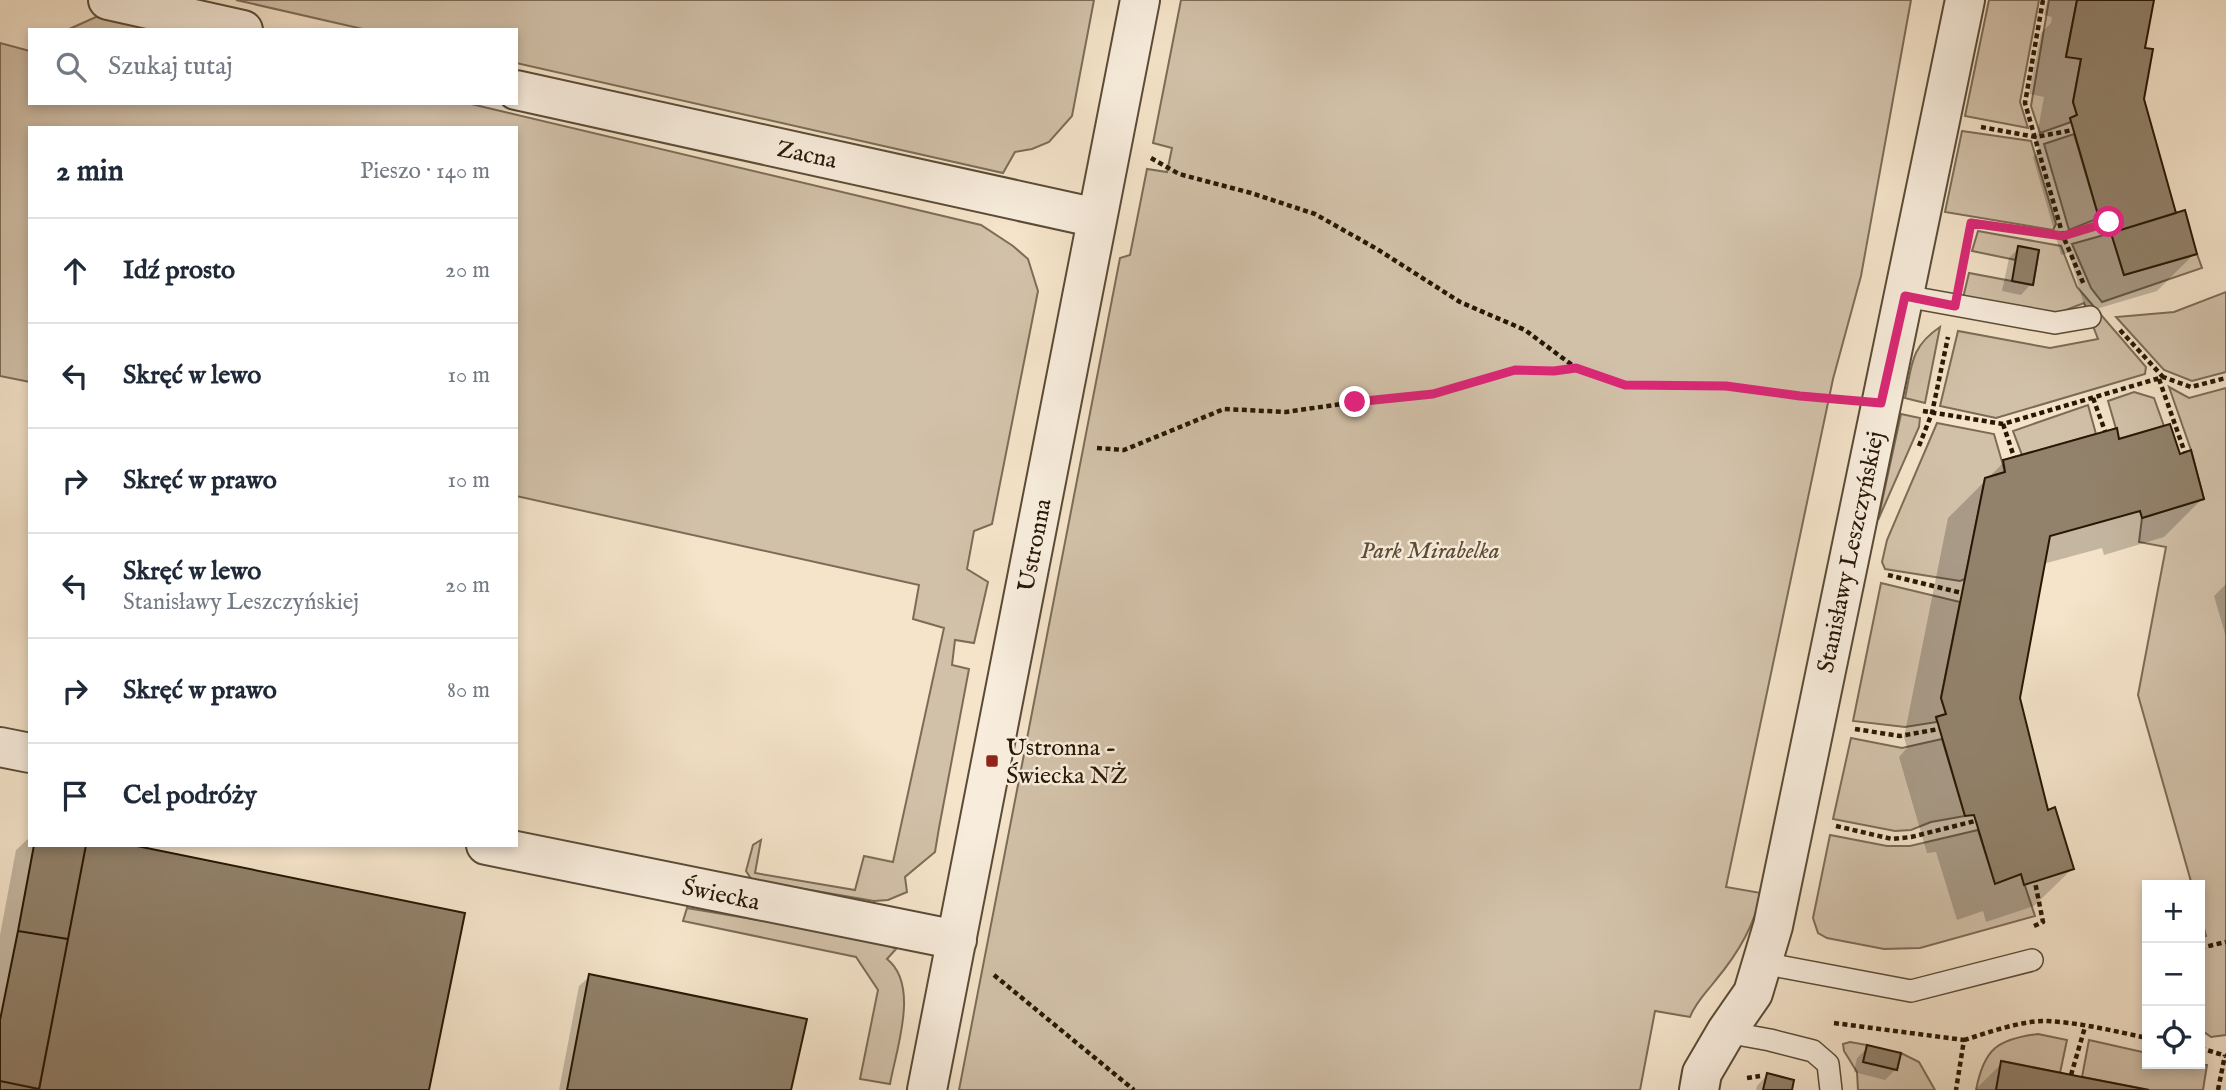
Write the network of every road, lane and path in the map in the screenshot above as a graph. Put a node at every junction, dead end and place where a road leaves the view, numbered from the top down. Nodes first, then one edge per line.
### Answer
1 (108, 0) edge
2 (1140, 0) edge
3 (1965, 0) edge
4 (2043, 0) edge
5 (234, 28) edge
6 (518, 90) edge
7 (1942, 120) junction
8 (2073, 130) dead end
9 (2036, 138) junction
10 (1141, 152) dead end
11 (1097, 218) junction
12 (2109, 222) dead end
13 (2063, 236) junction
14 (2086, 290) dead end
15 (1905, 296) junction
16 (1955, 306) junction
17 (2090, 317) dead end
18 (2113, 321) dead end
19 (1576, 368) junction
20 (2161, 378) junction
21 (2226, 378) edge
22 (2093, 398) junction
23 (1881, 403) junction
24 (1932, 413) junction
25 (2003, 424) junction
26 (2105, 431) dead end
27 (1083, 446) dead end
28 (2185, 453) dead end
29 (2014, 457) dead end
30 (1914, 458) dead end
31 (1886, 575) dead end
32 (1962, 593) dead end
33 (1844, 727) dead end
34 (1940, 729) dead end
35 (0, 747) edge
36 (28, 753) edge
37 (1975, 821) dead end
38 (1825, 823) dead end
39 (496, 847) edge
40 (2035, 882) dead end
41 (2043, 922) dead end
42 (957, 940) junction
43 (2226, 942) edge
44 (2205, 947) edge
45 (2032, 960) dead end
46 (1762, 963) junction
47 (994, 975) dead end
48 (1830, 1022) dead end
49 (2085, 1027) junction
50 (1726, 1032) junction
51 (2142, 1037) edge
52 (1964, 1040) junction
53 (2205, 1049) edge
54 (2226, 1050) edge
55 (2224, 1055) edge
56 (2071, 1075) dead end
57 (927, 1090) edge
58 (1134, 1090) edge
59 (1699, 1090) edge
60 (1831, 1090) edge
61 (1956, 1090) edge
62 (2218, 1090) edge

1 - 5 street
2 - 11 street, Ustronna
3 - 7 street, Stanisławy Leszczyńskiej
4 - 9 path
6 - 11 street, Zacna
7 - 9 path
7 - 15 street, Stanisławy Leszczyńskiej
8 - 9 path
9 - 13 path
10 - 19 path
11 - 42 street, Ustronna
12 - 13 path
13 - 14 path
13 - 16 path
15 - 16 lane
15 - 23 street, Stanisławy Leszczyńskiej
16 - 17 lane
16 - 24 path
18 - 20 path
19 - 23 path
19 - 27 path
20 - 21 path
20 - 22 path
20 - 28 path
22 - 25 path
22 - 26 path
23 - 24 path
23 - 46 street, Stanisławy Leszczyńskiej
24 - 25 path
24 - 30 path
25 - 29 path
31 - 32 path
33 - 34 path
35 - 36 street
37 - 38 path
39 - 42 street, Świecka
40 - 41 path
42 - 57 street, Ustronna
43 - 44 path
45 - 46 lane
46 - 50 street, Stanisławy Leszczyńskiej
47 - 58 path
48 - 52 path
49 - 51 path
49 - 52 path
49 - 56 path
50 - 59 street, Stanisławy Leszczyńskiej
50 - 60 lane
52 - 61 path
53 - 55 path
54 - 55 path
55 - 62 path

